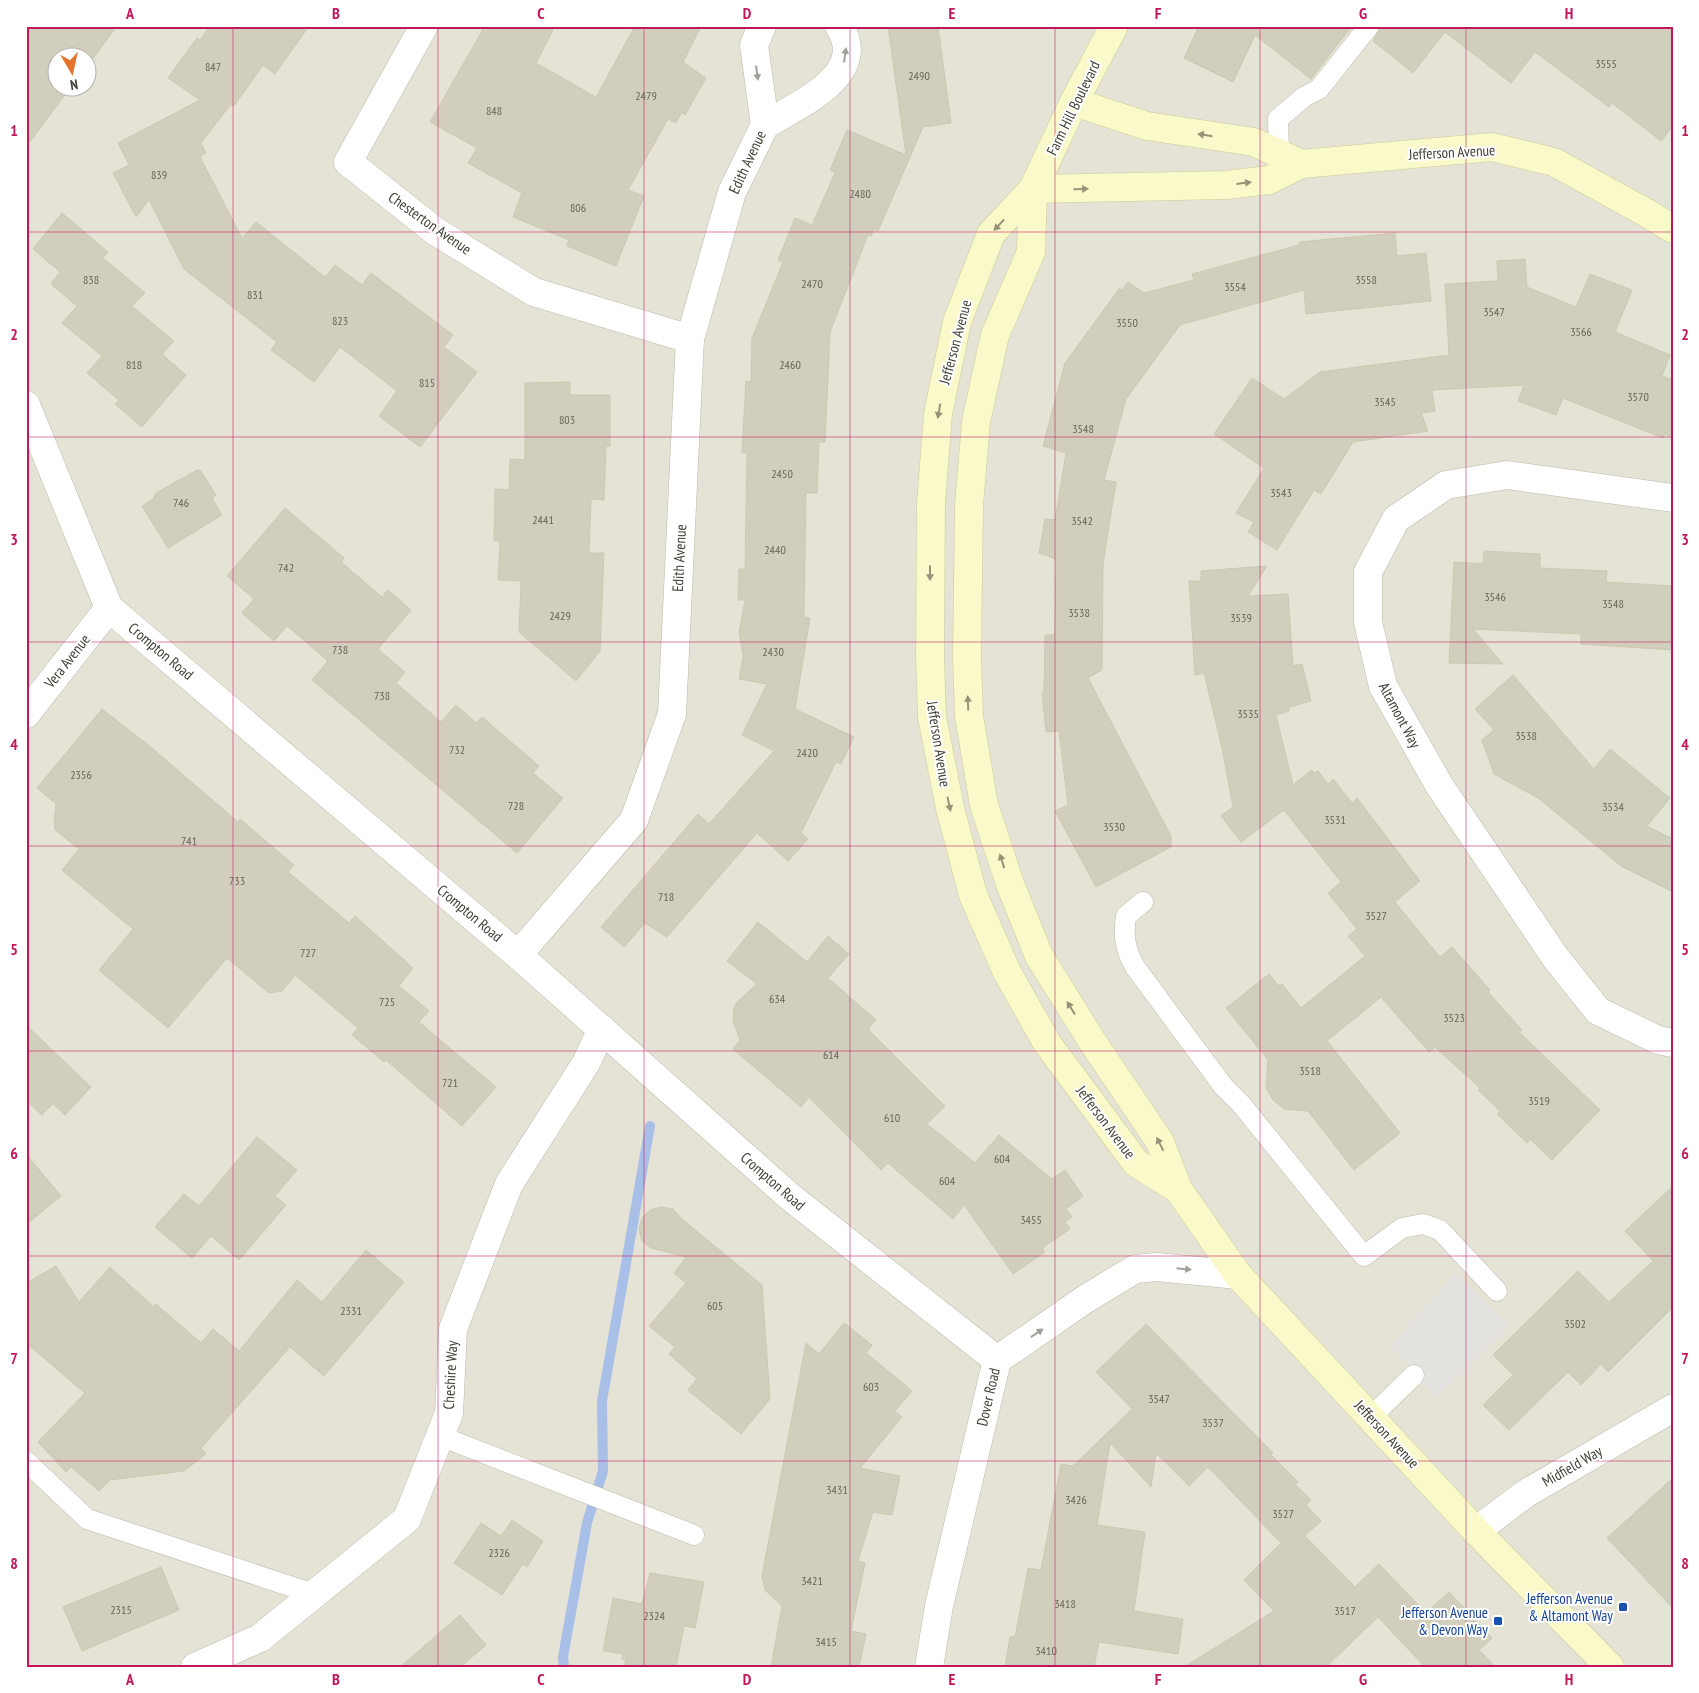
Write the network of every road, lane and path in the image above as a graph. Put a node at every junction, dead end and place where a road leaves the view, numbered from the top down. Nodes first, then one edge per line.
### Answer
1 (424, 26) edge
2 (762, 26) edge
3 (839, 26) edge
4 (1114, 26) edge
5 (1369, 26) edge
6 (1074, 102) junction
7 (765, 125) junction
8 (1290, 158) junction
9 (1032, 189) junction
10 (1673, 230) edge
11 (690, 339) junction
12 (26, 405) edge
13 (1673, 498) edge
14 (109, 608) junction
15 (26, 714) edge
16 (1143, 902) dead end
17 (518, 955) junction
18 (602, 1029) junction
19 (1673, 1043) edge
20 (1178, 1189) junction
21 (1238, 1275) junction
22 (1498, 1292) dead end
23 (997, 1360) junction
24 (1414, 1375) dead end
25 (1673, 1408) edge
26 (1371, 1417) junction
27 (440, 1436) junction
28 (26, 1461) edge
29 (1476, 1530) junction
30 (694, 1535) dead end
31 (314, 1594) junction
32 (1602, 1664) edge
33 (195, 1667) edge
34 (929, 1667) edge

1 - 11 street, Chesterton Avenue
2 -> 7 street, Edith Avenue
7 -> 3 street, Edith Avenue
4 - 6 main road, Farm Hill Boulevard
5 - 8 lane
8 -> 6 main road, Jefferson Avenue
6 - 9 main road, Farm Hill Boulevard
7 - 11 street, Edith Avenue
9 -> 8 main road, Jefferson Avenue
8 - 10 main road, Jefferson Avenue
20 -> 9 main road, Jefferson Avenue
9 -> 20 main road, Jefferson Avenue
11 - 17 street, Edith Avenue
12 - 14 street, Crompton Road
13 - 19 street, Altamont Way
14 - 15 street, Vera Avenue
14 - 17 street, Crompton Road
16 - 22 lane
17 - 18 street, Crompton Road
18 - 23 street, Crompton Road
18 - 27 street, Cheshire Way
20 - 21 main road, Jefferson Avenue
23 -> 21 street, Dover Road
21 - 26 main road, Jefferson Avenue
23 - 34 street, Dover Road
24 - 26 lane
25 - 29 street, Midfield Way
26 - 29 main road, Jefferson Avenue
27 - 30 lane
27 - 31 street, Cheshire Way
28 - 31 lane
29 - 32 main road, Jefferson Avenue
31 - 33 street, Cheshire Way

